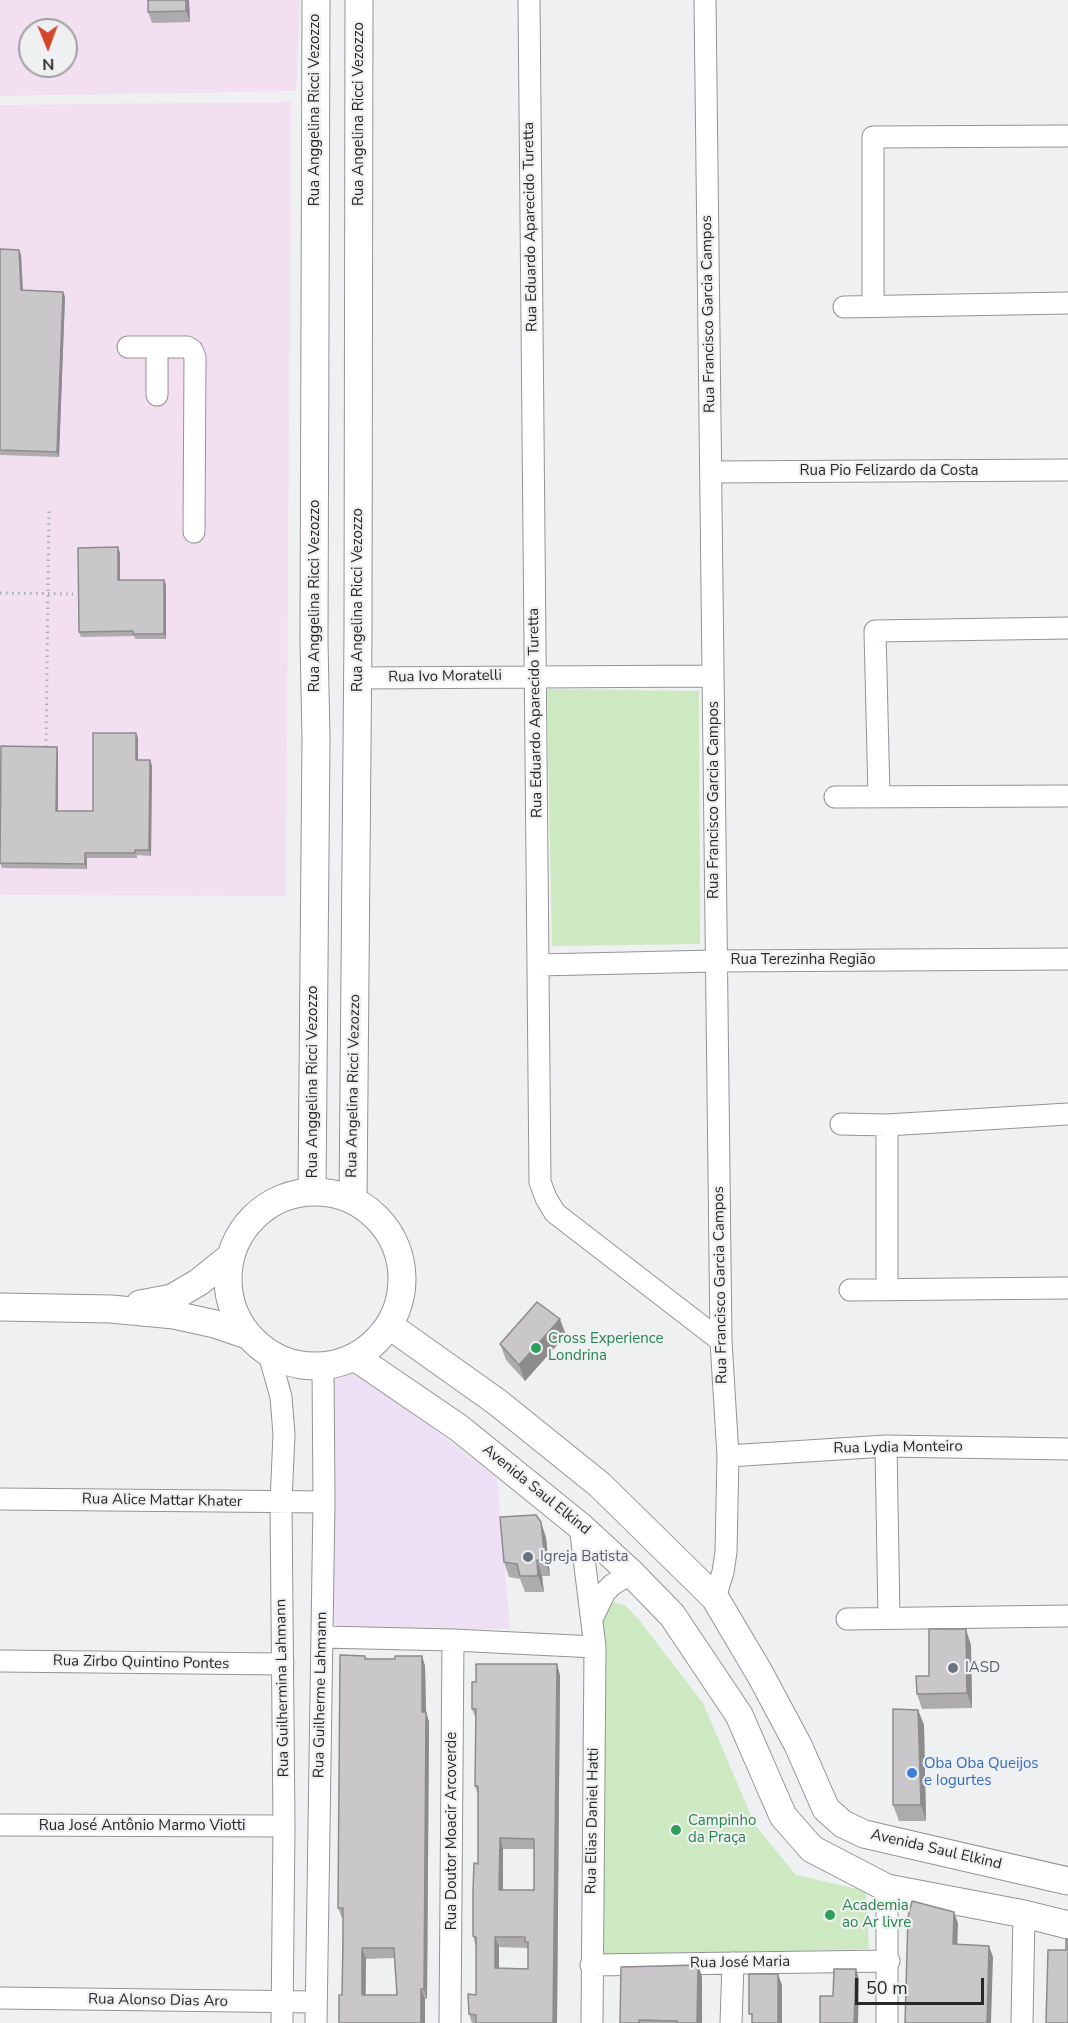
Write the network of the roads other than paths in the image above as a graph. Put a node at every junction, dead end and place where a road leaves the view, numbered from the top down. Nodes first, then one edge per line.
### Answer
1 (316, 0) edge
2 (359, 0) edge
3 (529, 0) edge
4 (705, 0) edge
5 (1068, 136) edge
6 (1068, 303) edge
7 (873, 306) junction
8 (844, 307) dead end
9 (128, 347) dead end
10 (157, 347) junction
11 (157, 395) dead end
12 (1068, 470) edge
13 (711, 472) junction
14 (194, 532) dead end
15 (1068, 628) edge
16 (314, 633) junction
17 (358, 633) junction
18 (536, 676) junction
19 (713, 676) junction
20 (357, 678) junction
21 (879, 796) junction
22 (1068, 796) edge
23 (836, 797) dead end
24 (1068, 959) edge
25 (715, 961) junction
26 (538, 964) junction
27 (1068, 1114) edge
28 (841, 1124) dead end
29 (887, 1125) junction
30 (312, 1191) junction
31 (353, 1200) junction
32 (230, 1257) junction
33 (1068, 1288) edge
34 (850, 1290) dead end
35 (887, 1290) junction
36 (0, 1307) edge
37 (111, 1309) junction
38 (390, 1326) junction
39 (247, 1335) junction
40 (721, 1341) junction
41 (269, 1354) junction
42 (355, 1357) junction
43 (322, 1366) junction
44 (886, 1446) junction
45 (1068, 1449) edge
46 (728, 1456) junction
47 (0, 1499) edge
48 (324, 1502) junction
49 (281, 1503) junction
50 (580, 1526) junction
51 (631, 1573) junction
52 (715, 1598) junction
53 (1068, 1616) edge
54 (889, 1618) junction
55 (847, 1619) dead end
56 (592, 1620) junction
57 (322, 1637) junction
58 (453, 1640) junction
59 (595, 1647) junction
60 (0, 1661) edge
61 (283, 1664) junction
62 (803, 1757) junction
63 (765, 1776) junction
64 (0, 1825) edge
65 (284, 1826) junction
66 (1068, 1881) edge
67 (887, 1888) junction
68 (1024, 1914) junction
69 (1068, 1924) edge
70 (889, 1962) junction
71 (733, 1963) junction
72 (591, 1965) junction
73 (0, 1998) edge
74 (316, 2002) junction
75 (282, 2013) edge
76 (316, 2023) edge
77 (450, 2023) edge
78 (592, 2023) edge
79 (731, 2023) edge
80 (888, 2023) edge
81 (1022, 2023) edge

1 - 16 main road, Rua Anggelina Ricci Vezozzo
2 - 17 main road, Rua Angelina Ricci Vezozzo
3 - 18 street, Rua Eduardo Aparecido Turetta
4 - 13 street, Rua Francisco Garcia Campos
5 - 7 street
6 - 7 street
7 - 8 street
9 - 10 street
10 - 11 street
10 - 14 street
12 - 13 street, Rua Pio Felizardo da Costa
13 - 19 street, Rua Francisco Garcia Campos
15 - 21 street
16 - 17 main road
16 - 30 main road, Rua Anggelina Ricci Vezozzo
17 - 20 main road, Rua Angelina Ricci Vezozzo
18 - 19 street, Rua Ivo Moratelli
18 - 20 street, Rua Ivo Moratelli
18 - 26 street, Rua Eduardo Aparecido Turetta
19 - 25 street, Rua Francisco Garcia Campos
20 - 31 main road, Rua Angelina Ricci Vezozzo
21 - 22 street
21 - 23 street
24 - 25 street, Rua Terezinha Região
25 - 26 street, Rua Terezinha Região
25 - 40 street, Rua Francisco Garcia Campos
26 - 40 street, Rua Eduardo Aparecido Turetta
27 - 29 street
28 - 29 street
29 - 35 street
30 - 31 main road
30 - 32 main road
31 - 38 main road
32 - 37 main road
32 - 39 main road
33 - 35 street
34 - 35 street
36 - 37 main road
37 - 39 main road
38 - 42 main road
38 - 52 main road, Avenida Saul Elkind
39 - 41 main road
40 - 46 street, Rua Francisco Garcia Campos
41 - 43 main road
41 - 49 street, Rua Guilhermina Lahmann
42 - 43 main road
42 - 50 main road, Avenida Saul Elkind
43 - 48 street, Rua Guilherme Lahmann
44 - 45 street, Rua Lydia Monteiro
44 - 46 street, Rua Lydia Monteiro
44 - 54 street
46 - 52 street, Rua Francisco Garcia Campos
47 - 49 street, Rua Alice Mattar Khater
48 - 49 street, Rua Alice Mattar Khater
48 - 57 street, Rua Guilherme Lahmann
49 - 61 street, Rua Guilhermina Lahmann
50 - 51 main road, Avenida Saul Elkind
50 - 56 street, Rua Elias Daniel Hatti
51 - 56 street
51 - 63 main road, Avenida Saul Elkind
52 - 62 main road, Avenida Saul Elkind
53 - 54 street
54 - 55 street
56 - 59 street, Rua Elias Daniel Hatti
57 - 58 street
57 - 74 street, Rua Guilherme Lahmann
58 - 59 street
58 - 77 street, Rua Doutor Moacir Arcoverde
59 - 72 street, Rua Elias Daniel Hatti
60 - 61 street, Rua Zirbo Quintino Pontes
61 - 65 street, Rua Guilhermina Lahmann
62 - 63 main road
62 - 66 main road, Avenida Saul Elkind
63 - 67 main road, Avenida Saul Elkind
64 - 65 street, Rua José Antônio Marmo Viotti
65 - 75 street, Rua Guilhermina Lahmann
67 - 68 main road, Avenida Saul Elkind
67 - 70 street
68 - 69 main road, Avenida Saul Elkind
68 - 81 street
70 - 71 street, Rua José Maria
70 - 80 street
71 - 72 street, Rua José Maria
71 - 79 street
72 - 78 street, Rua Elias Daniel Hatti
73 - 75 street, Rua Alonso Dias Aro
74 - 75 street, Rua Alonso Dias Aro
74 - 76 street, Rua Guilherme Lahmann

